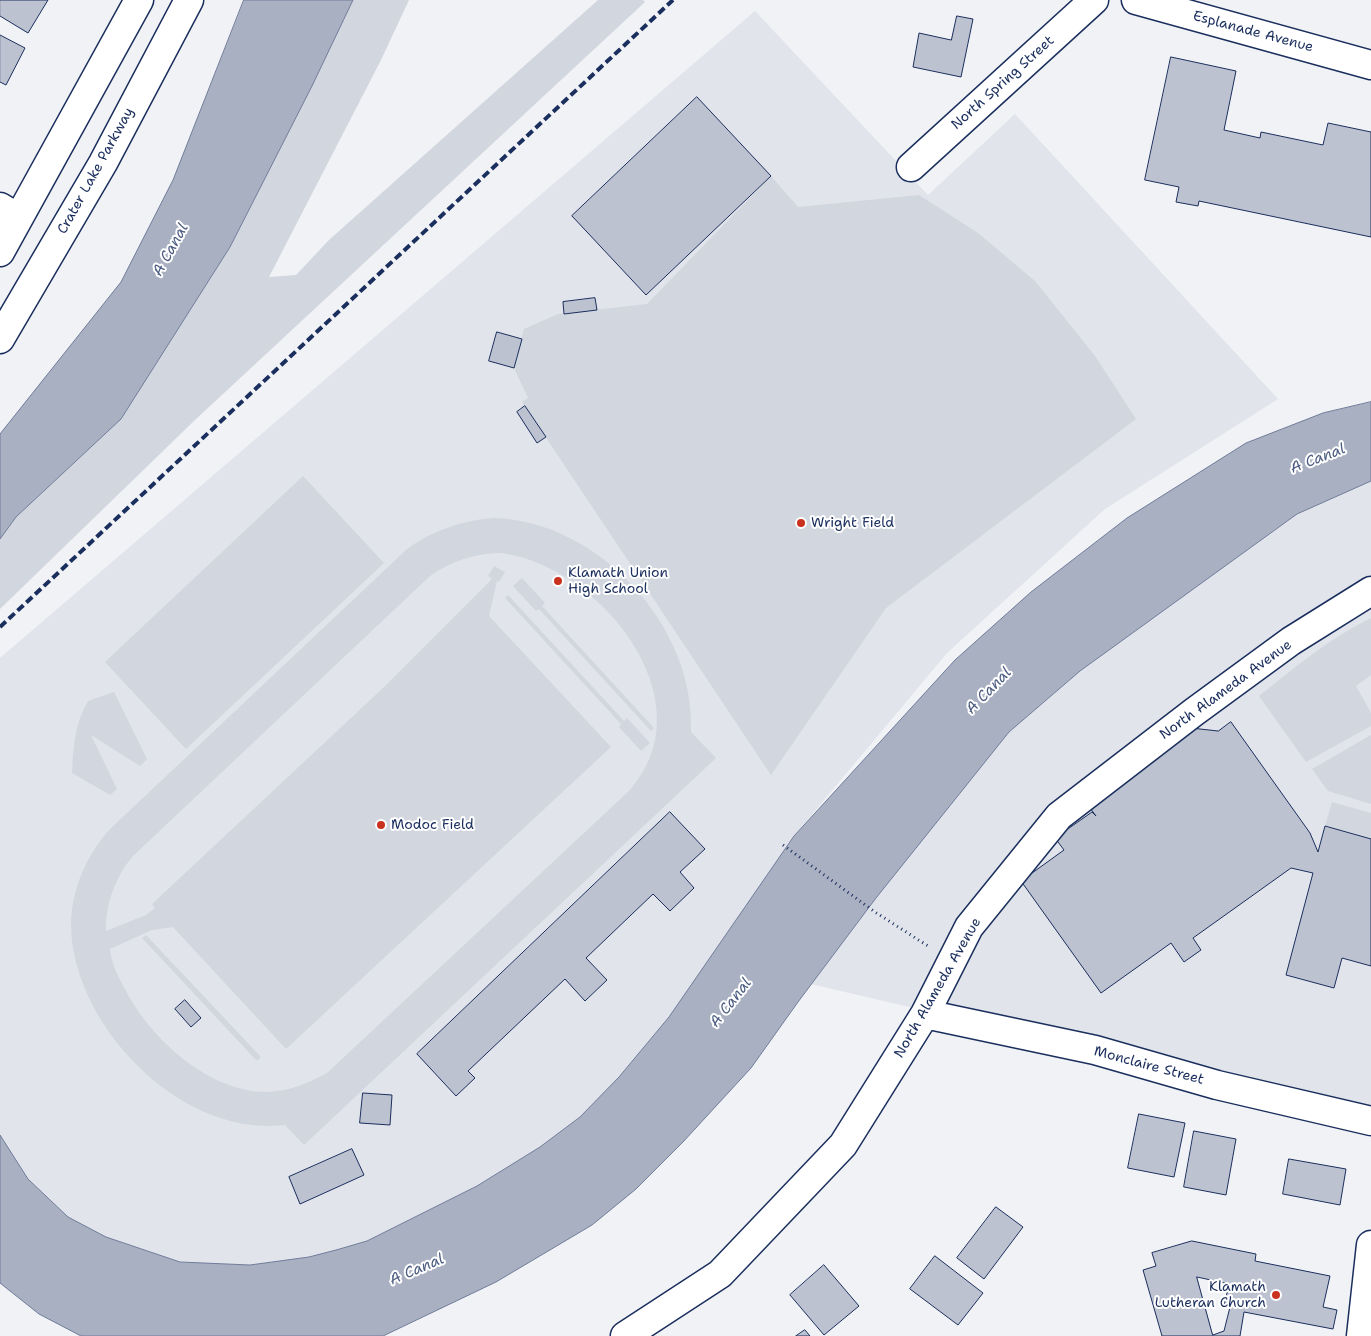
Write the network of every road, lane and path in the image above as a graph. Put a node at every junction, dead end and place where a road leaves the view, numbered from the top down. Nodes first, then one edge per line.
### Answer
1 (139, 0) edge
2 (189, 0) edge
3 (1094, 0) edge
4 (1136, 0) edge
5 (1371, 65) edge
6 (911, 167) dead end
7 (9, 213) edge
8 (0, 252) edge
9 (0, 340) edge
10 (1371, 591) edge
11 (784, 845) dead end
12 (928, 946) dead end
13 (926, 1014) junction
14 (1371, 1121) edge
15 (1371, 1245) edge
16 (625, 1336) edge
17 (1361, 1336) edge

1 - 7 street
2 - 9 street, Crater Lake Parkway
3 - 6 street, North Spring Street
4 - 5 street, Esplanade Avenue
7 - 8 street
10 - 13 street, North Alameda Avenue
11 - 12 path
13 - 14 street, Monclaire Street
13 - 16 street, North Alameda Avenue
15 - 17 street

